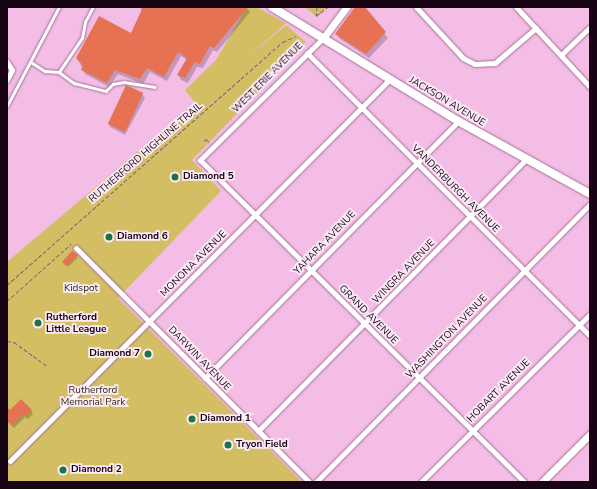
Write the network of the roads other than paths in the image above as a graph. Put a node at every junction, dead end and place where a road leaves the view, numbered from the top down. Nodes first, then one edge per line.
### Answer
1 (59, 7) edge
2 (92, 7) edge
3 (272, 7) edge
4 (347, 7) edge
5 (416, 7) edge
6 (516, 7) edge
7 (590, 27) edge
8 (536, 28) junction
9 (324, 37) junction
10 (307, 53) junction
11 (561, 55) junction
12 (30, 62) junction
13 (9, 64) edge
14 (59, 72) junction
15 (390, 79) junction
16 (7, 80) edge
17 (155, 87) dead end
18 (590, 87) edge
19 (7, 106) edge
20 (362, 108) junction
21 (458, 121) junction
22 (527, 158) junction
23 (200, 160) joint
24 (416, 163) junction
25 (590, 194) edge
26 (590, 204) edge
27 (256, 216) junction
28 (471, 217) junction
29 (76, 248) road end
30 (524, 270) junction
31 (310, 271) junction
32 (590, 314) edge
33 (150, 321) junction
34 (365, 325) junction
35 (579, 325) junction
36 (590, 336) edge
37 (205, 378) junction
38 (419, 379) junction
39 (472, 430) junction
40 (258, 431) junction
41 (589, 438) edge
42 (8, 459) edge
43 (309, 482) edge
44 (316, 482) edge
45 (421, 482) edge
46 (524, 482) edge
47 (542, 482) edge

1 - 12 lane
2 - 14 lane
3 - 9 main road, JACKSON AVENUE
4 - 9 main road, WEST ERIE AVENUE
5 - 8 street
6 - 8 street
7 - 11 street
8 - 11 street
9 - 10 street, WEST ERIE AVENUE
9 - 15 main road, JACKSON AVENUE
10 - 20 street, VANDERBURGH AVENUE
10 - 23 street, WEST ERIE AVENUE
11 - 18 street
12 - 14 lane
12 - 19 lane
13 - 16 street
14 - 17 lane
15 - 20 street, MONONA AVENUE
15 - 21 main road, JACKSON AVENUE
20 - 24 street, VANDERBURGH AVENUE
20 - 27 street, MONONA AVENUE
21 - 22 main road, JACKSON AVENUE
21 - 24 street, YAHARA AVENUE
22 - 25 main road, JACKSON AVENUE
22 - 28 street, WINGRA AVENUE
23 - 27 street, GRAND AVENUE
24 - 28 street, VANDERBURGH AVENUE
24 - 31 street, YAHARA AVENUE
26 - 30 street, WASHINGTON AVENUE
27 - 31 street, GRAND AVENUE
27 - 33 street, MONONA AVENUE
28 - 30 street, VANDERBURGH AVENUE
28 - 34 street, WINGRA AVENUE
29 - 33 street, DARWIN AVENUE
30 - 35 street, VANDERBURGH AVENUE
30 - 38 street, WASHINGTON AVENUE
31 - 34 street, GRAND AVENUE
31 - 37 street, YAHARA AVENUE
32 - 35 street, HOBART AVENUE
33 - 37 street, DARWIN AVENUE
33 - 42 street, MONONA AVENUE
34 - 38 street, GRAND AVENUE
34 - 40 street, WINGRA AVENUE
35 - 36 street, VANDERBURGH AVENUE
35 - 39 street, HOBART AVENUE
37 - 40 street, DARWIN AVENUE
38 - 39 street, GRAND AVENUE
38 - 44 street, WASHINGTON AVENUE
39 - 45 street, HOBART AVENUE
39 - 46 street, GRAND AVENUE
40 - 43 street, DARWIN AVENUE
41 - 47 main road

